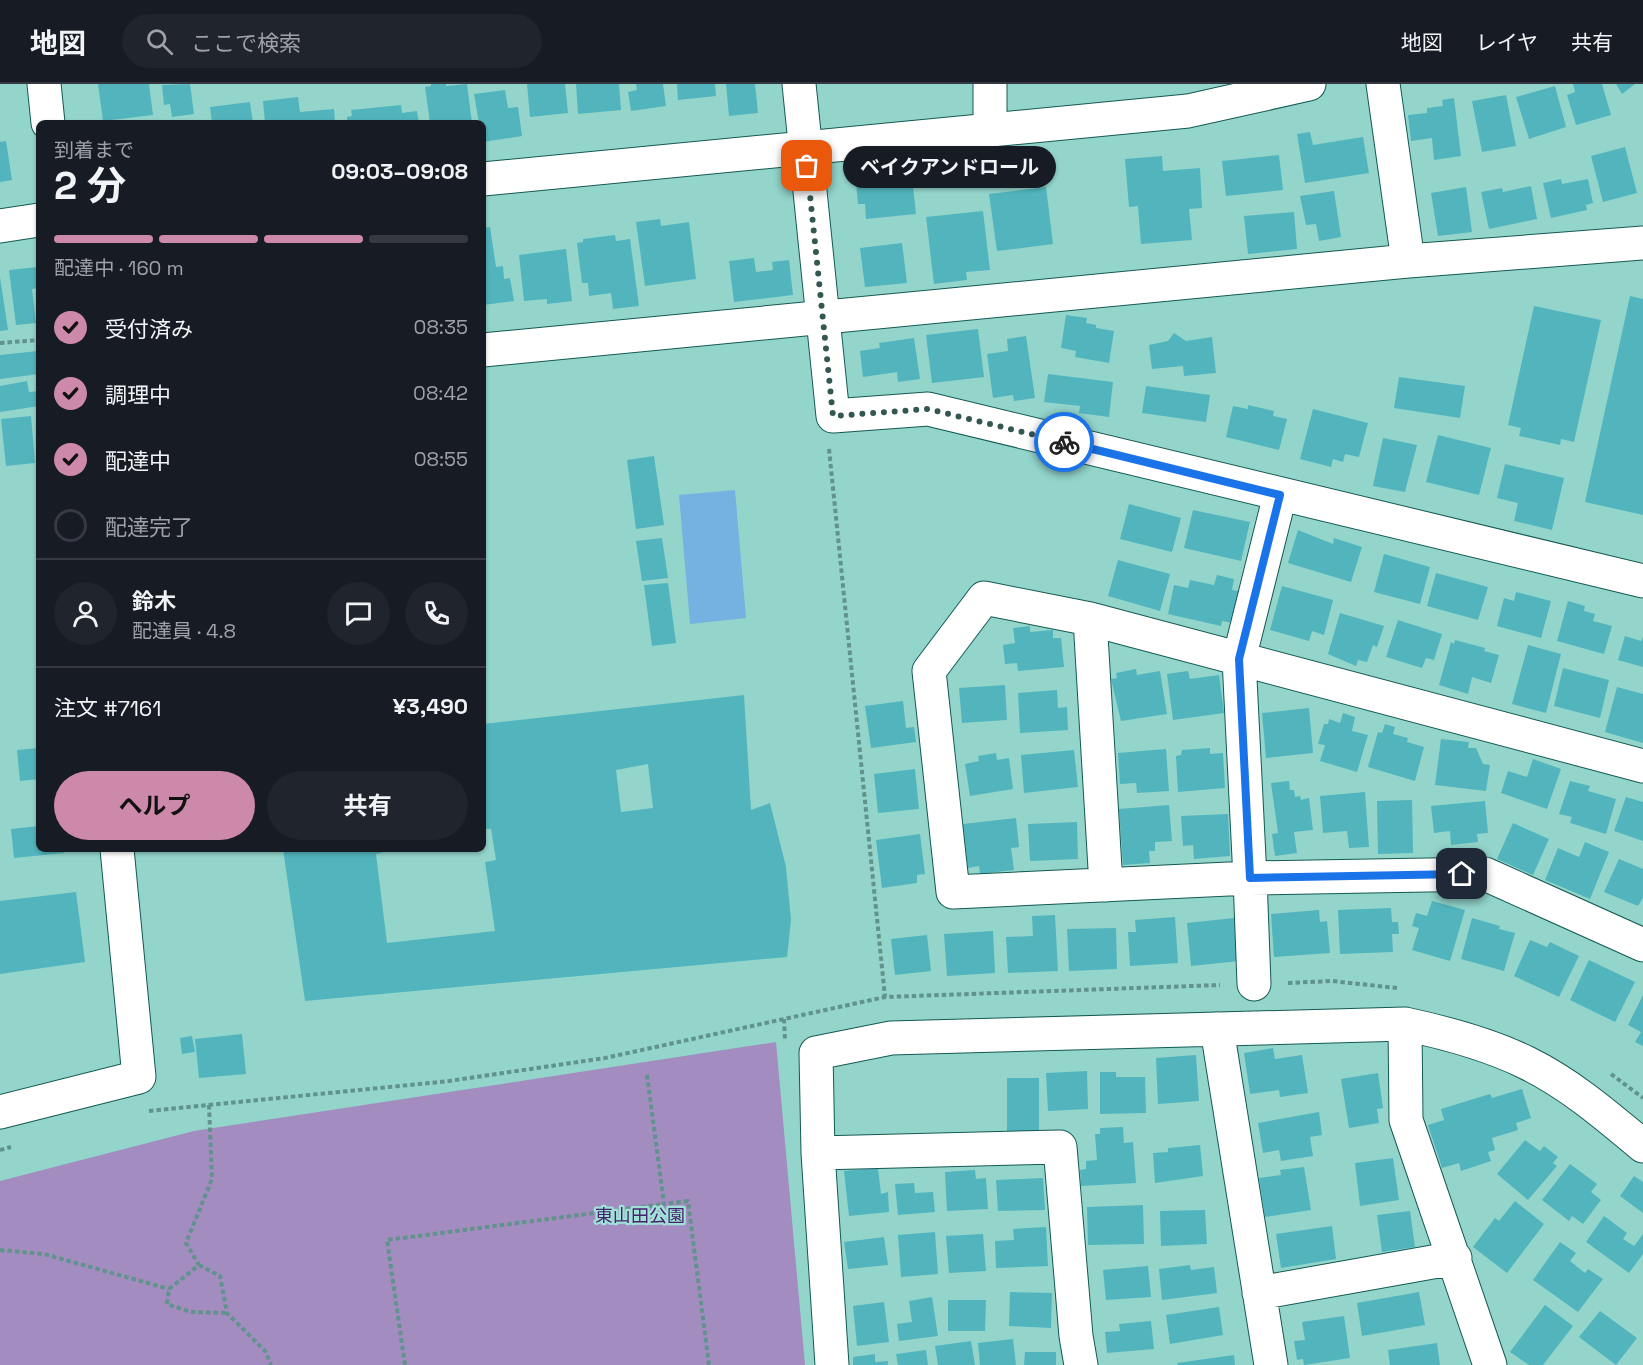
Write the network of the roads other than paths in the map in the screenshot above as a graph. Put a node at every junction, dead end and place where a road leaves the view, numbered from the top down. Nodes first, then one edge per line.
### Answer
1 (44, 84) edge
2 (799, 84) edge
3 (990, 84) edge
4 (1309, 84) edge
5 (1383, 84) edge
6 (48, 120) edge
7 (990, 131) junction
8 (805, 149) junction
9 (486, 179) edge
10 (36, 220) edge
11 (0, 226) edge
12 (1643, 243) edge
13 (1408, 261) junction
14 (822, 315) junction
15 (486, 350) edge
16 (1280, 495) junction
17 (1643, 580) edge
18 (1090, 619) junction
19 (1239, 659) junction
20 (1643, 766) edge
21 (117, 852) edge
22 (1250, 878) junction
23 (1106, 885) junction
24 (1643, 945) edge
25 (1254, 984) dead end
26 (1405, 1024) junction
27 (1217, 1029) junction
28 (0, 1112) edge
29 (1643, 1146) edge
30 (818, 1153) junction
31 (1455, 1258) junction
32 (1258, 1293) junction
33 (832, 1365) edge
34 (1081, 1365) edge
35 (1271, 1365) edge
36 (1490, 1365) edge

1 - 6 street
2 - 8 street
3 - 7 street
4 - 7 street
5 - 13 street
7 - 8 street
8 - 9 street
8 - 14 street
10 - 11 street
12 - 13 street
13 - 14 street
14 - 15 street
14 - 16 street
16 - 17 street
16 - 19 street
18 - 19 street
18 - 23 street
18 - 23 street
19 - 20 street
19 - 22 street
21 - 28 street
22 - 23 street
22 - 24 street
22 - 25 street
26 - 27 street
26 - 29 street
26 - 31 street
27 - 30 street
27 - 32 street
30 - 33 street
30 - 34 street
31 - 32 street
31 - 36 street
32 - 35 street

